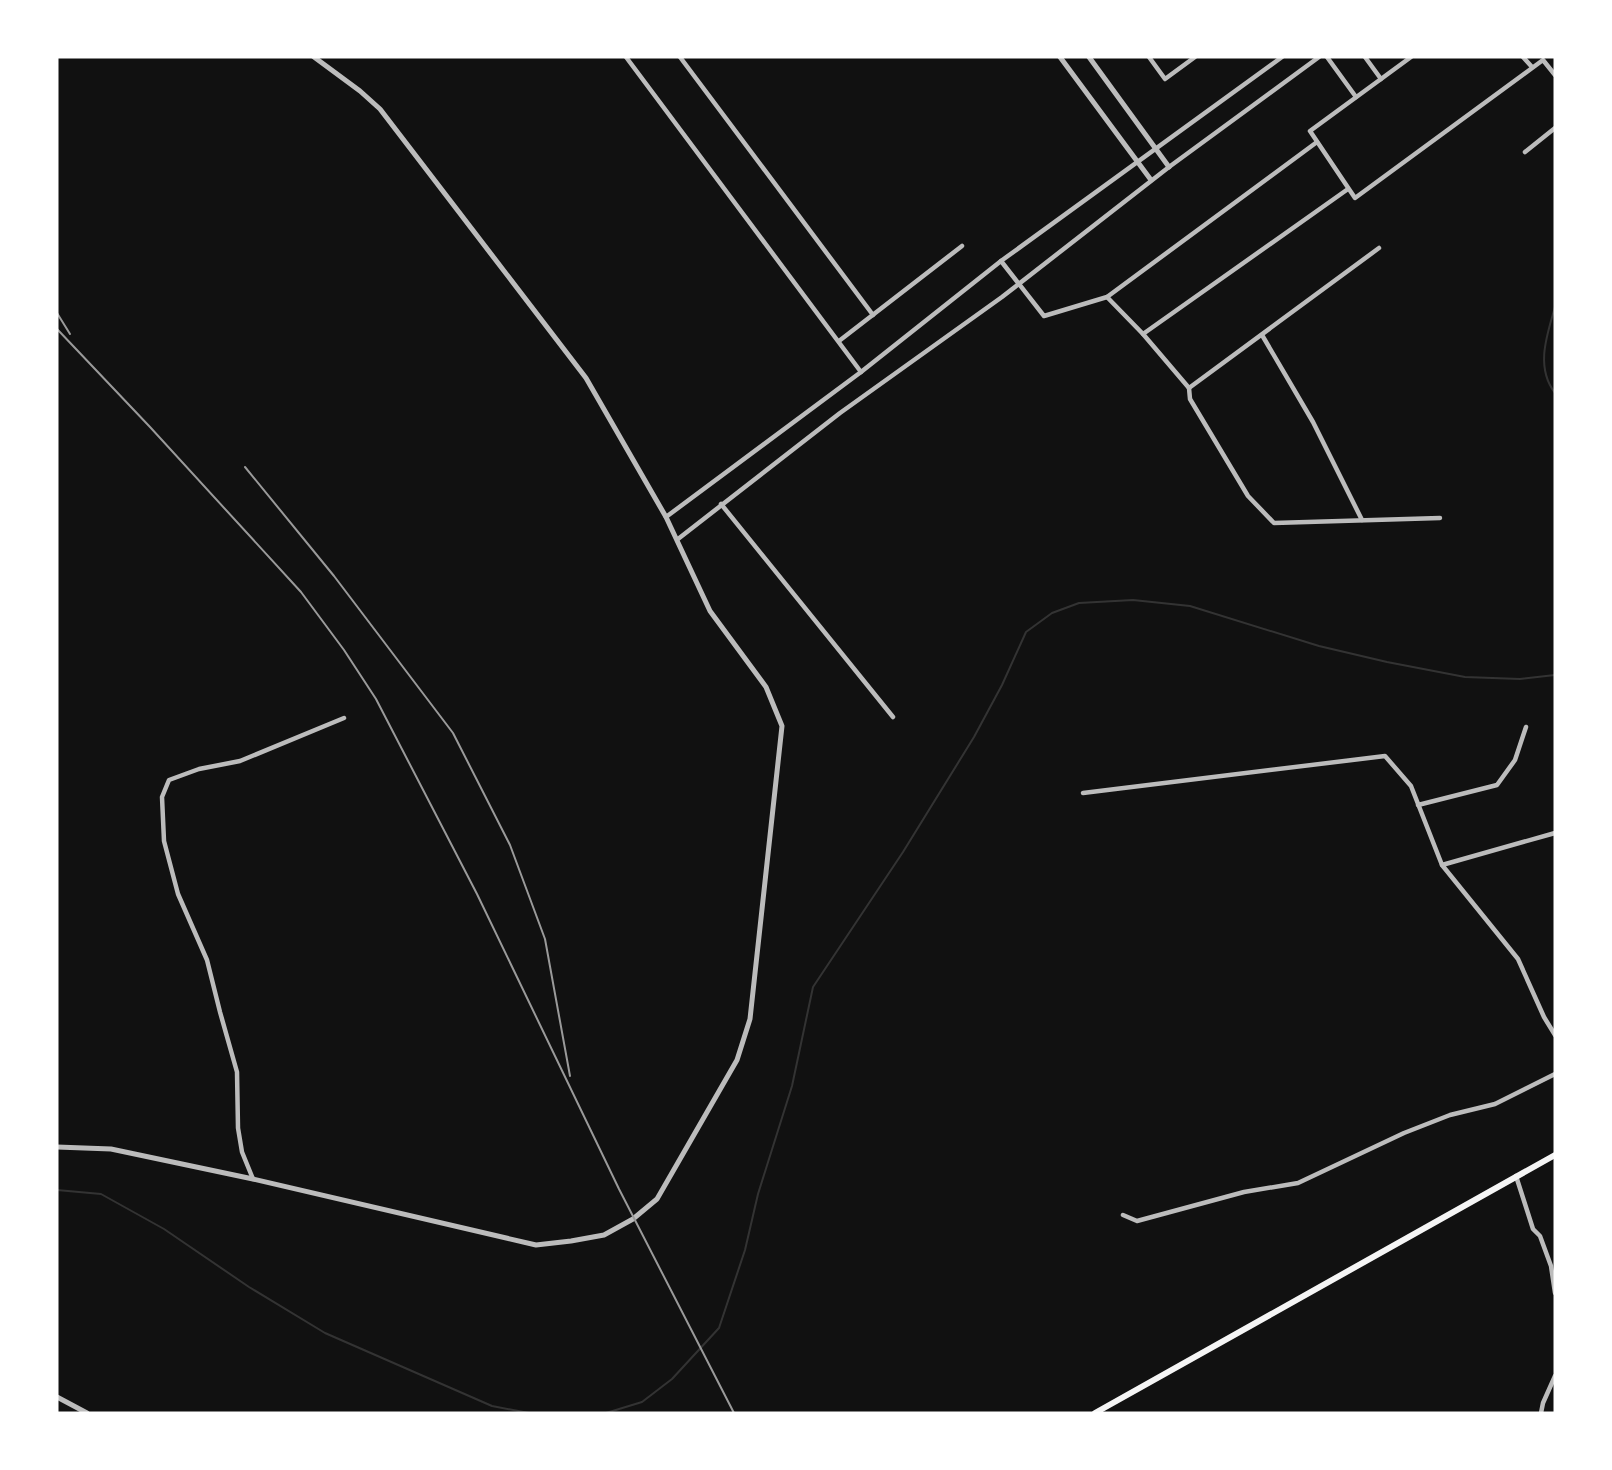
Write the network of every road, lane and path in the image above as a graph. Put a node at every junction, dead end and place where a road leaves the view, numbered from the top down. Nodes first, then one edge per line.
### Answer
1 (314, 57) edge
2 (626, 57) edge
3 (680, 57) edge
4 (1060, 57) edge
5 (1089, 57) edge
6 (1149, 57) edge
7 (1195, 57) edge
8 (1282, 57) edge
9 (1319, 57) edge
10 (1327, 57) edge
11 (1365, 57) edge
12 (1411, 57) edge
13 (1523, 57) edge
14 (1532, 67) junction
15 (1555, 75) edge
16 (1381, 79) junction
17 (1356, 97) junction
18 (1555, 128) edge
19 (1317, 142) junction
20 (1156, 149) junction
21 (1525, 152) dead end
22 (1137, 163) junction
23 (1169, 167) junction
24 (1151, 180) junction
25 (1348, 189) junction
26 (962, 246) dead end
27 (1379, 248) dead end
28 (1001, 261) junction
29 (1019, 284) junction
30 (1107, 297) junction
31 (873, 315) junction
32 (1143, 334) junction
33 (1262, 335) junction
34 (839, 341) junction
35 (861, 372) junction
36 (1189, 388) junction
37 (721, 504) junction
38 (666, 518) junction
39 (1440, 518) dead end
40 (1362, 520) junction
41 (678, 539) junction
42 (893, 717) dead end
43 (344, 718) dead end
44 (1526, 727) dead end
45 (1083, 793) dead end
46 (1418, 805) junction
47 (1555, 833) edge
48 (1442, 866) junction
49 (1555, 1035) edge
50 (1555, 1074) edge
51 (57, 1147) edge
52 (1555, 1155) edge
53 (1516, 1176) junction
54 (253, 1179) junction
55 (1123, 1215) dead end
56 (1555, 1293) edge
57 (1555, 1376) edge
58 (57, 1397) edge
59 (87, 1413) edge
60 (1095, 1413) edge
61 (1541, 1413) edge

1 - 38 street
2 - 34 street
3 - 31 street
4 - 22 street
5 - 20 street
6 - 7 street
8 - 20 street
9 - 23 street
10 - 17 street
11 - 16 street
12 - 16 street
13 - 14 street
14 - 15 street
14 - 25 street
16 - 17 street
17 - 19 street
18 - 21 street
19 - 25 street
19 - 30 street
20 - 22 street
20 - 23 street
22 - 24 street
22 - 28 street
23 - 24 street
24 - 29 street
25 - 32 street
26 - 31 street
27 - 33 street
28 - 29 street
28 - 35 street
29 - 30 street
29 - 37 street
30 - 32 street
31 - 34 street
32 - 36 street
33 - 36 street
33 - 40 street
34 - 35 street
35 - 38 street
36 - 40 street
37 - 41 street
37 - 42 street
38 - 41 street
39 - 40 street
41 - 54 street
43 - 54 street
44 - 46 street
45 - 46 street
46 - 48 street
47 - 48 street
48 - 49 street
50 - 55 street
51 - 54 street
52 - 53 main road
53 - 56 street
53 - 60 main road
57 - 61 street
58 - 59 street

